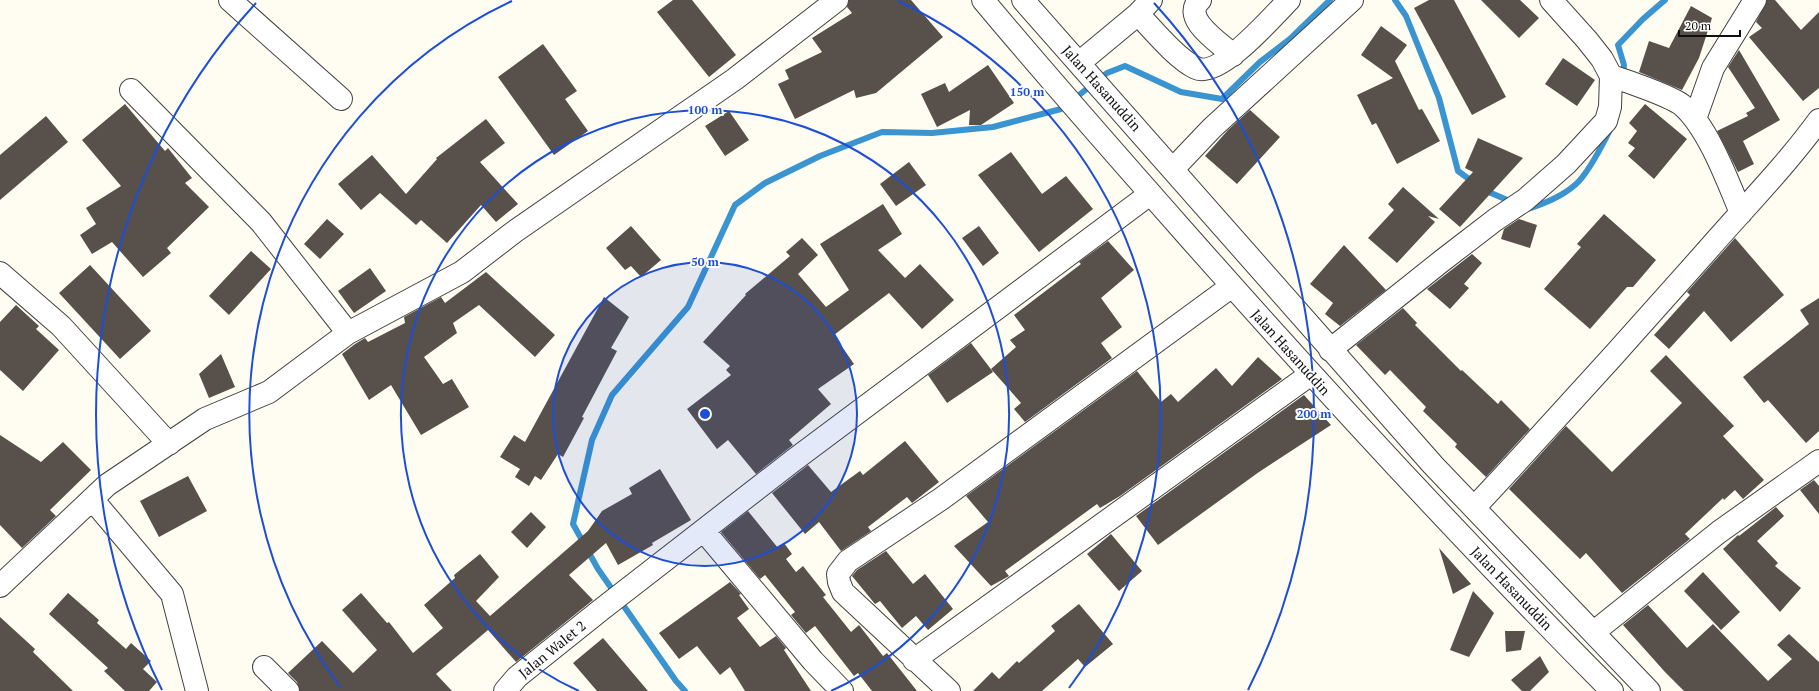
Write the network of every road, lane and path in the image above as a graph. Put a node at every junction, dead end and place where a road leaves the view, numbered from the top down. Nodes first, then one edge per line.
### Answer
1 (230, 0) edge
2 (837, 0) edge
3 (983, 0) edge
4 (1022, 0) edge
5 (1200, 0) edge
6 (1289, 0) edge
7 (1352, 0) edge
8 (1551, 0) edge
9 (1755, 0) edge
10 (1144, 7) edge
11 (1233, 55) junction
12 (1088, 72) junction
13 (1612, 76) junction
14 (131, 90) dead end
15 (342, 99) dead end
16 (1695, 119) junction
17 (1819, 120) edge
18 (1173, 169) junction
19 (1150, 194) junction
20 (1741, 213) junction
21 (0, 273) edge
22 (1232, 286) junction
23 (348, 334) junction
24 (1330, 350) junction
25 (1311, 374) junction
26 (169, 444) junction
27 (1819, 460) edge
28 (92, 499) junction
29 (1474, 508) junction
30 (704, 531) junction
31 (4, 576) edge
32 (1594, 632) junction
33 (914, 660) junction
34 (264, 667) dead end
35 (197, 691) edge
36 (288, 691) edge
37 (505, 691) edge
38 (842, 691) edge
39 (949, 691) edge
40 (1612, 691) edge
41 (1649, 691) edge

1 - 15 street
2 - 23 street
3 - 19 street, Jalan Hasanuddin
4 - 12 street, Jalan Hasanuddin
5 - 11 street
6 - 11 street
7 - 18 street
8 - 13 street
9 - 16 street
10 - 11 street
10 - 12 street
12 - 18 street, Jalan Hasanuddin
13 - 16 street
13 - 24 street
14 - 23 street
16 - 20 street
17 - 20 street
18 - 24 street, Jalan Hasanuddin
19 - 22 street, Jalan Hasanuddin
19 - 30 street, Jalan Walet 2
20 - 29 street
21 - 26 street
22 - 25 street, Jalan Hasanuddin
22 - 33 street
23 - 26 street
24 - 29 street, Jalan Hasanuddin
25 - 33 street
25 - 40 street, Jalan Hasanuddin
26 - 28 street
27 - 32 street
28 - 31 street
28 - 35 street
29 - 32 street, Jalan Hasanuddin
30 - 37 street, Jalan Walet 2
30 - 38 street
32 - 41 street, Jalan Hasanuddin
33 - 39 street
34 - 36 street

